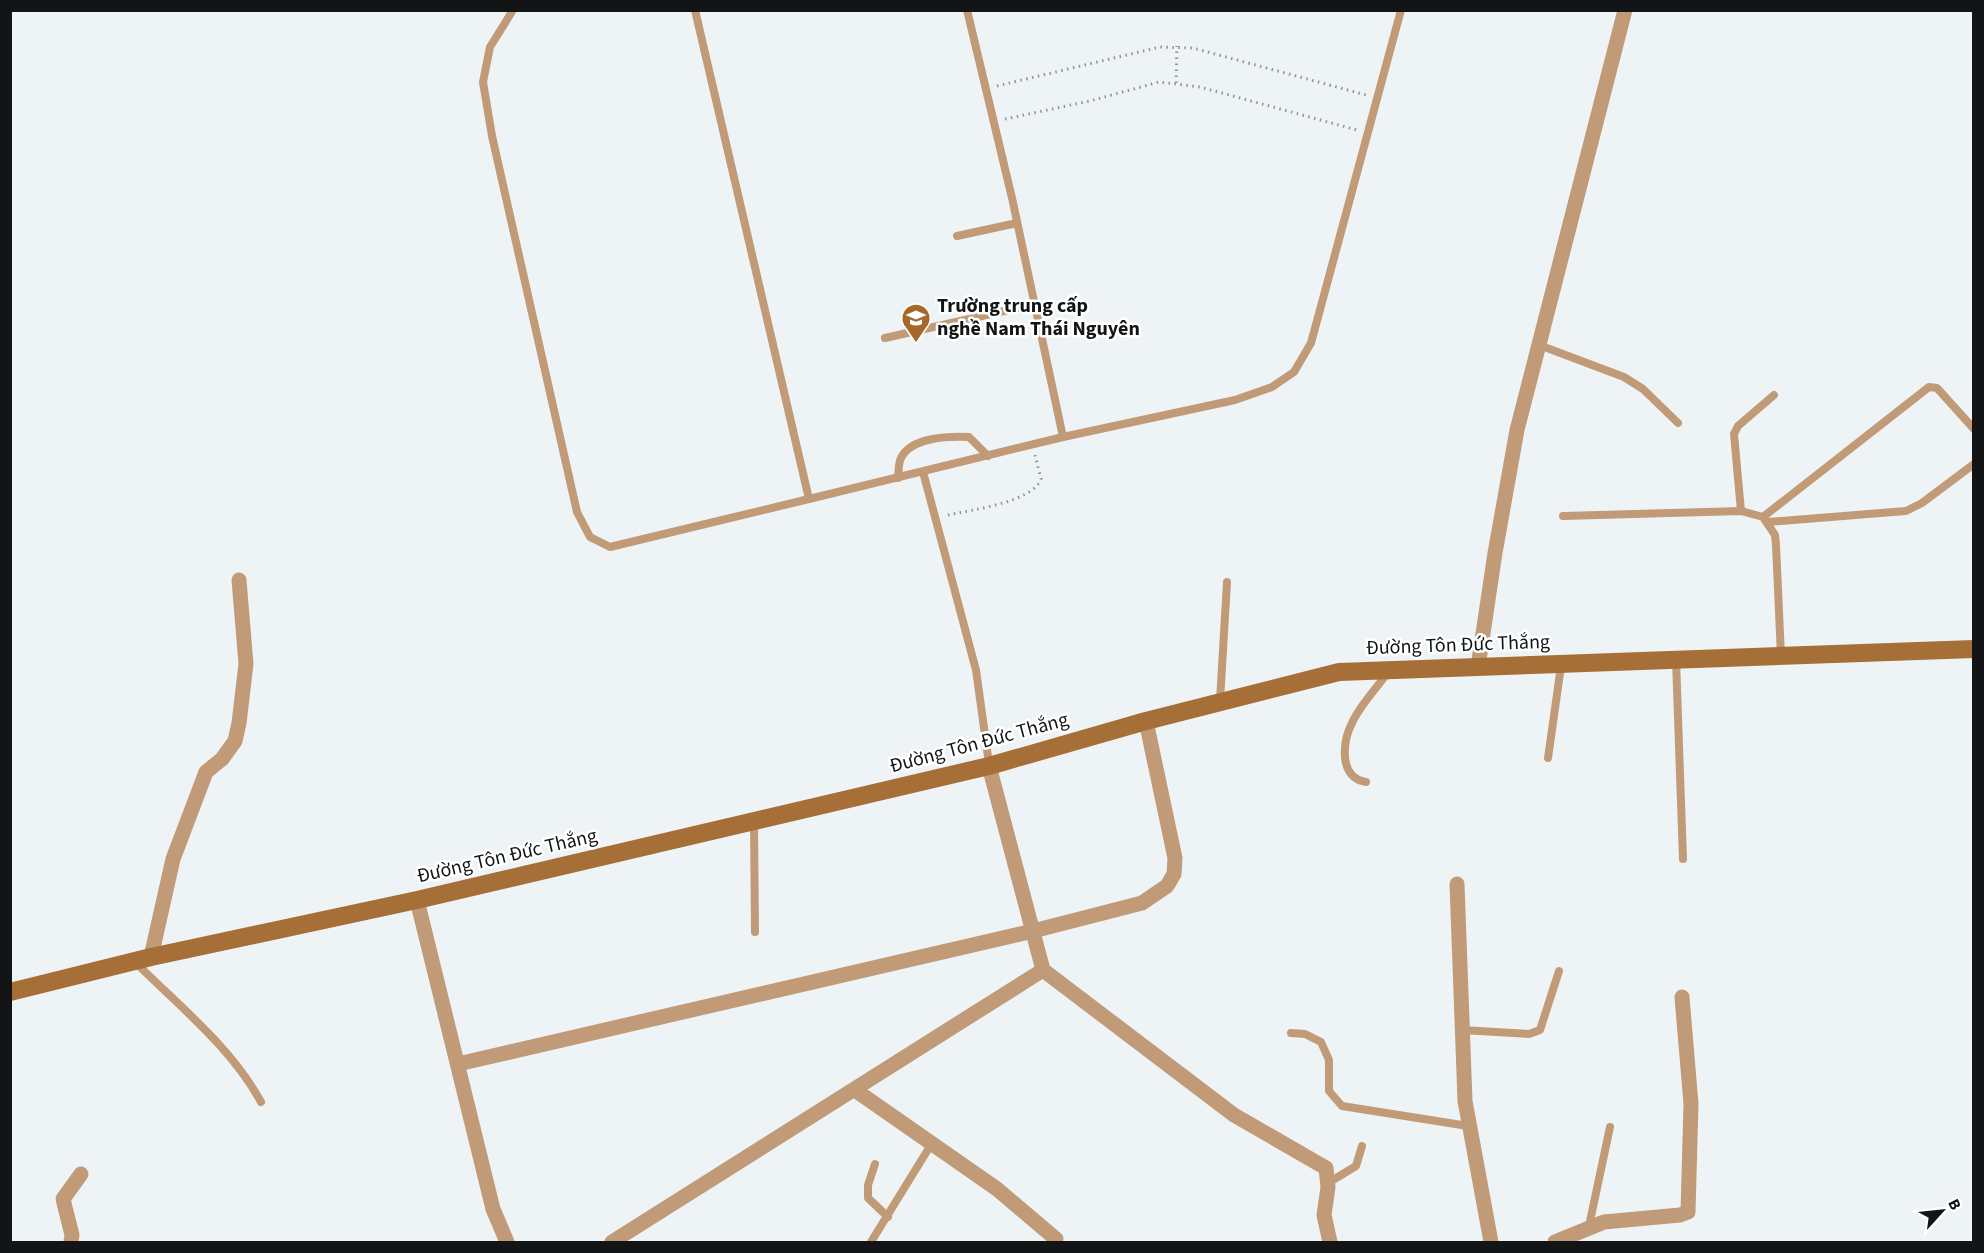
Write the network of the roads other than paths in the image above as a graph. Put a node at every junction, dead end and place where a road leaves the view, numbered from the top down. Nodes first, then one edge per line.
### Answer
1 (513, 10) edge
2 (694, 10) edge
3 (967, 10) edge
4 (1401, 10) edge
5 (1625, 10) edge
6 (1017, 223) junction
7 (957, 236) dead end
8 (1035, 304) junction
9 (885, 338) dead end
10 (1539, 345) junction
11 (1774, 395) dead end
12 (1678, 423) dead end
13 (1974, 429) edge
14 (1063, 437) junction
15 (988, 456) junction
16 (1974, 464) edge
17 (923, 472) junction
18 (898, 478) junction
19 (809, 499) junction
20 (1741, 510) junction
21 (1563, 516) dead end
22 (1766, 520) junction
23 (239, 580) dead end
24 (1227, 582) dead end
25 (1974, 649) edge
26 (1781, 656) junction
27 (1676, 660) junction
28 (1562, 664) junction
29 (1478, 667) junction
30 (1389, 671) junction
31 (1220, 702) junction
32 (1146, 721) junction
33 (1548, 758) dead end
34 (990, 766) junction
35 (1366, 782) dead end
36 (754, 821) junction
37 (1683, 859) dead end
38 (1457, 884) dead end
39 (417, 900) junction
40 (1033, 931) junction
41 (755, 932) dead end
42 (142, 959) junction
43 (1043, 970) junction
44 (1558, 971) dead end
45 (10, 992) edge
46 (1682, 997) dead end
47 (1462, 1030) junction
48 (1291, 1033) dead end
49 (458, 1064) junction
50 (855, 1090) junction
51 (261, 1102) dead end
52 (1468, 1126) junction
53 (1610, 1127) dead end
54 (932, 1143) junction
55 (1362, 1146) dead end
56 (875, 1164) dead end
57 (81, 1174) dead end
58 (1328, 1183) junction
59 (888, 1217) junction
60 (1589, 1226) junction
61 (1056, 1239) dead end
62 (71, 1242) edge
63 (507, 1242) edge
64 (612, 1242) edge
65 (871, 1242) edge
66 (1330, 1242) edge
67 (1491, 1242) edge
68 (1555, 1242) edge

1 - 19 lane
2 - 19 lane
3 - 6 lane
4 - 14 lane
5 - 10 street
6 - 7 lane
6 - 8 lane
8 - 9 lane
8 - 14 lane
10 - 12 lane
10 - 29 street
11 - 20 lane
13 - 22 lane
14 - 15 lane
15 - 17 lane
15 - 18 lane
16 - 22 lane
17 - 18 lane
17 - 34 lane
18 - 19 lane
20 - 21 lane
20 - 22 lane
22 - 26 lane
23 - 42 street
24 - 31 lane
25 - 26 main road, Đường Tôn Đức Thắng
26 - 27 main road, Đường Tôn Đức Thắng
27 - 28 main road, Đường Tôn Đức Thắng
27 - 37 lane
28 - 29 main road, Đường Tôn Đức Thắng
28 - 33 lane
29 - 30 main road, Đường Tôn Đức Thắng
30 - 31 main road, Đường Tôn Đức Thắng
30 - 35 lane
31 - 32 main road, Đường Tôn Đức Thắng
32 - 34 main road, Đường Tôn Đức Thắng
32 - 40 street
34 - 36 main road, Đường Tôn Đức Thắng
34 - 40 street
36 - 39 main road, Đường Tôn Đức Thắng
36 - 41 lane
38 - 47 street
39 - 42 main road, Đường Tôn Đức Thắng
39 - 49 street
40 - 43 street
40 - 49 street
42 - 45 main road, Đường Tôn Đức Thắng
42 - 51 lane
43 - 50 street
43 - 58 street
44 - 47 lane
46 - 60 street
47 - 52 street
48 - 52 lane
49 - 63 street
50 - 54 street
50 - 64 street
52 - 67 street
53 - 60 lane
54 - 59 lane
54 - 61 street
55 - 58 lane
56 - 59 lane
57 - 62 street
58 - 66 street
59 - 65 lane
60 - 68 street

